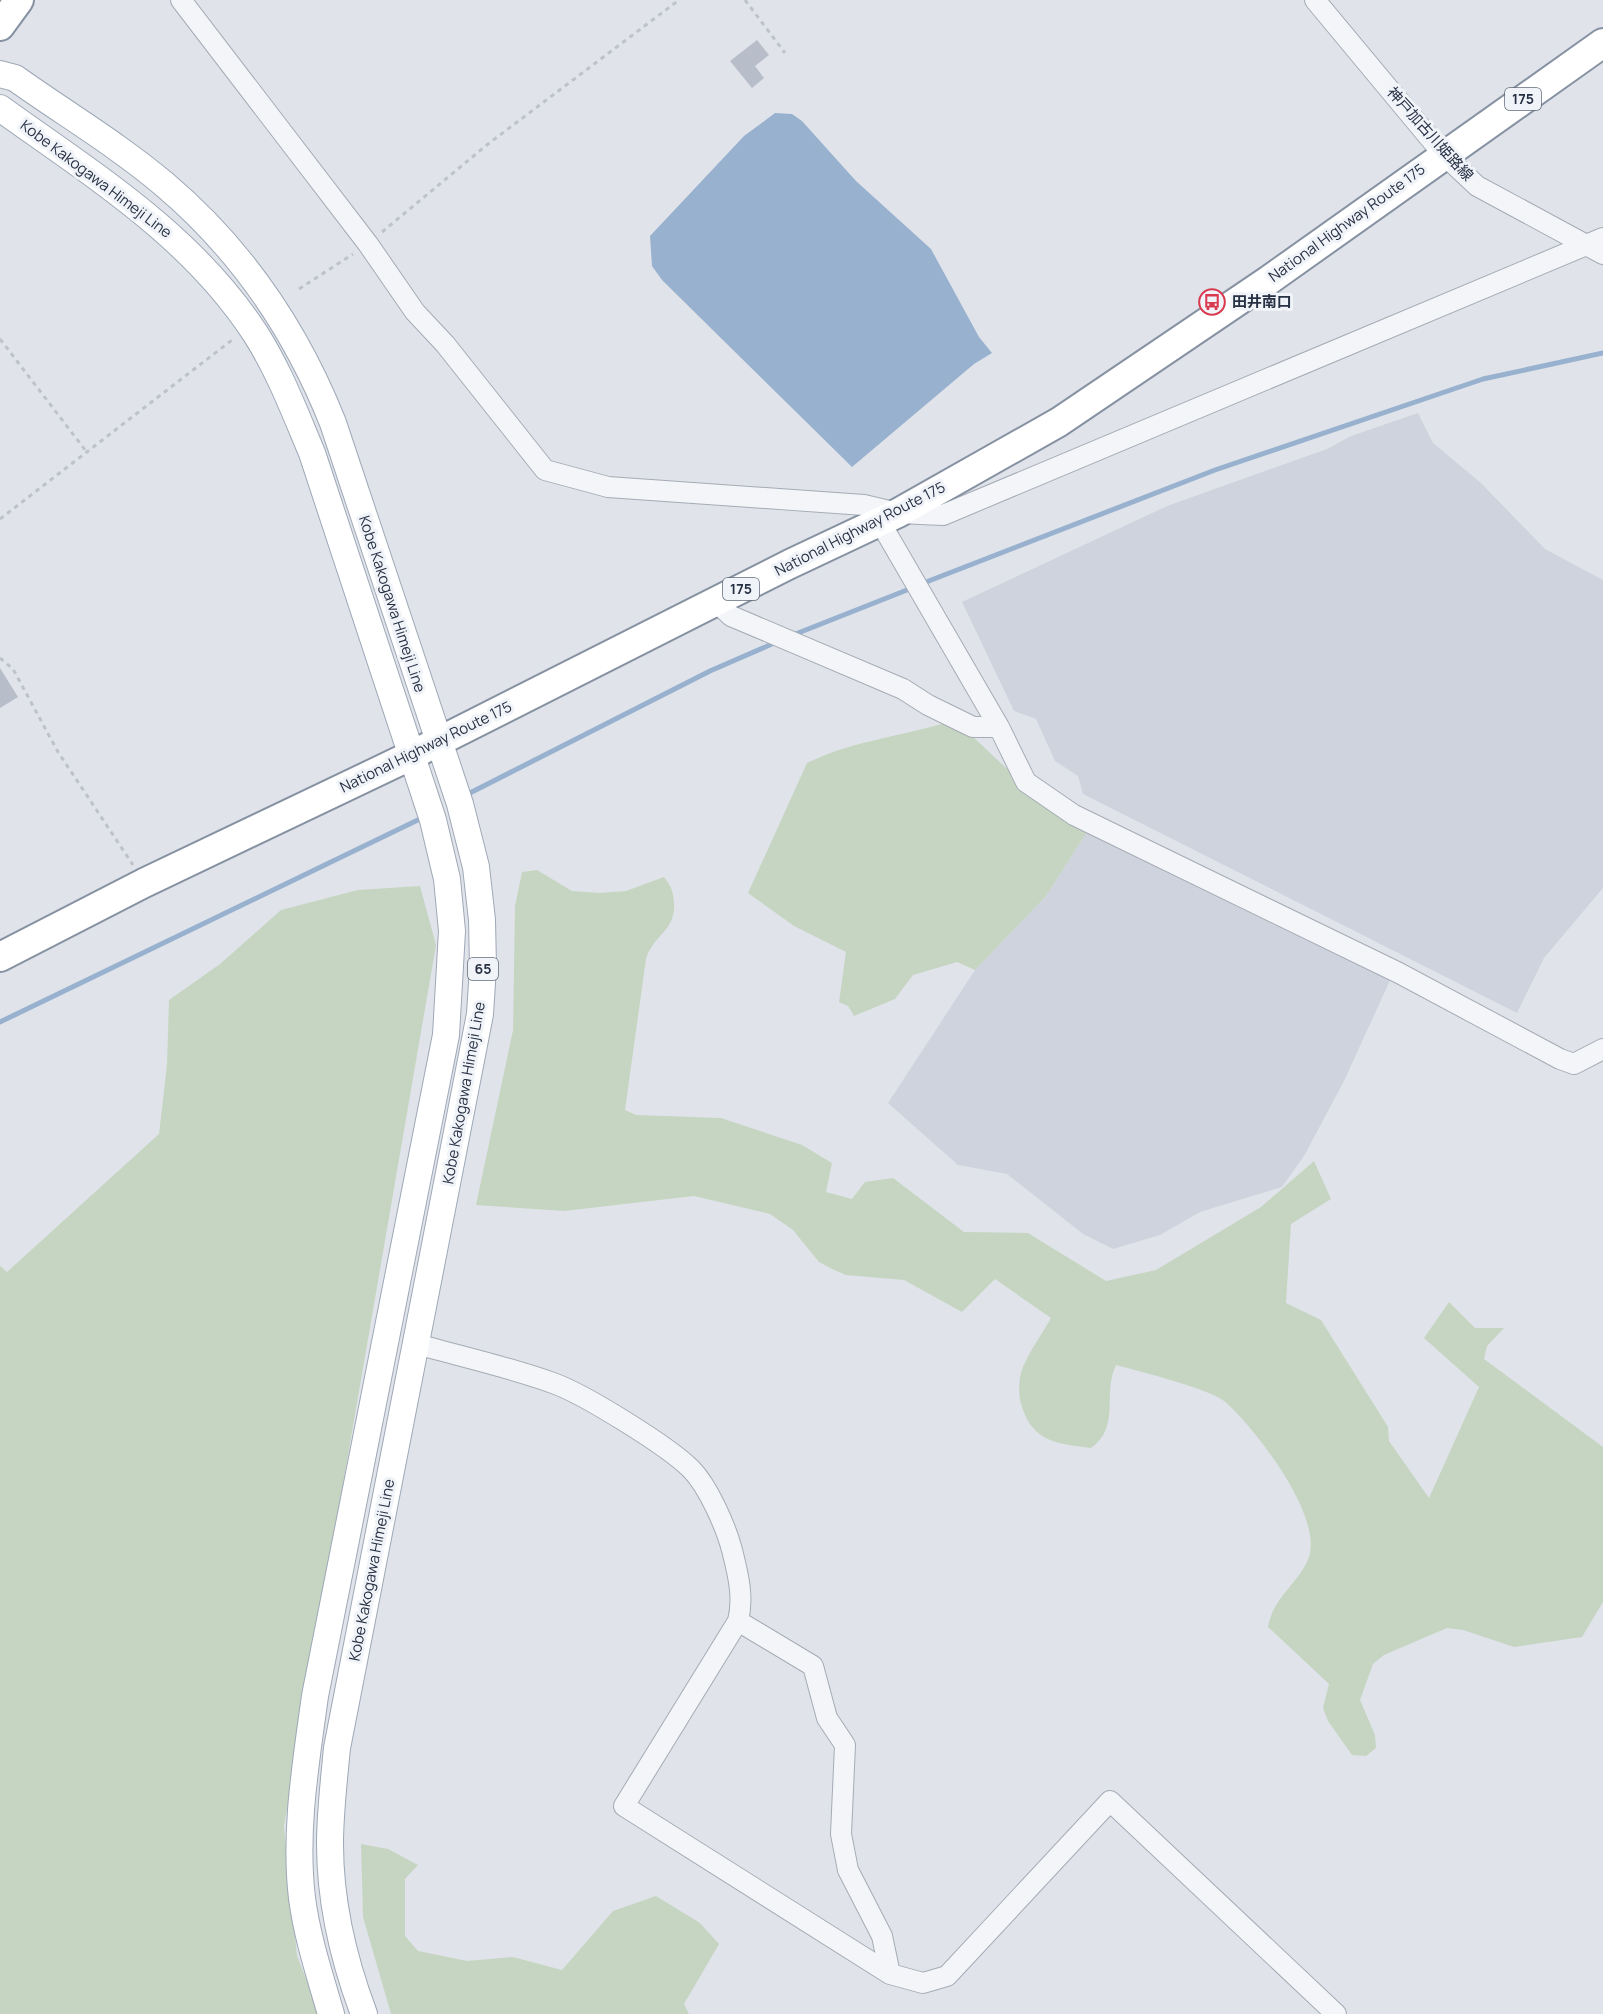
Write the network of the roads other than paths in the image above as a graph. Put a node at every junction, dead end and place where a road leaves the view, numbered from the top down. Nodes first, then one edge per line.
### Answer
1 (19, 0) edge
2 (182, 0) edge
3 (1315, 0) edge
4 (0, 26) edge
5 (1603, 44) edge
6 (0, 74) edge
7 (0, 108) edge
8 (1443, 154) junction
9 (1603, 238) edge
10 (1584, 244) junction
11 (1603, 254) edge
12 (889, 518) junction
13 (716, 602) junction
14 (999, 727) junction
15 (437, 742) junction
16 (410, 756) junction
17 (0, 957) edge
18 (1603, 1049) edge
19 (417, 1344) junction
20 (738, 1621) junction
21 (890, 1974) junction
22 (332, 2014) edge
23 (364, 2014) edge
24 (1336, 2014) edge

1 - 4 highway
2 - 12 street
3 - 8 street, 神戸加古川姫路線
5 - 8 highway, National Highway Route 175 / 175
6 - 15 main road, Kobe Kakogawa Himeji Line / 65
7 - 16 main road, Kobe Kakogawa Himeji Line / 65
8 - 10 street, 神戸加古川姫路線
8 - 12 highway, National Highway Route 175 / 175
9 - 10 street
10 - 11 street, 神戸加古川姫路線
10 - 12 street
12 - 13 highway, National Highway Route 175 / 175
12 - 14 street
13 - 14 street
13 - 15 highway, National Highway Route 175 / 175
14 - 18 street
15 - 16 highway, National Highway Route 175 / 175
15 - 19 main road, Kobe Kakogawa Himeji Line / 65
16 - 17 highway, National Highway Route 175 / 175
16 - 22 main road, Kobe Kakogawa Himeji Line / 65
19 - 20 street
19 - 23 main road, Kobe Kakogawa Himeji Line / 65
20 - 21 street
20 - 21 street
21 - 24 street

